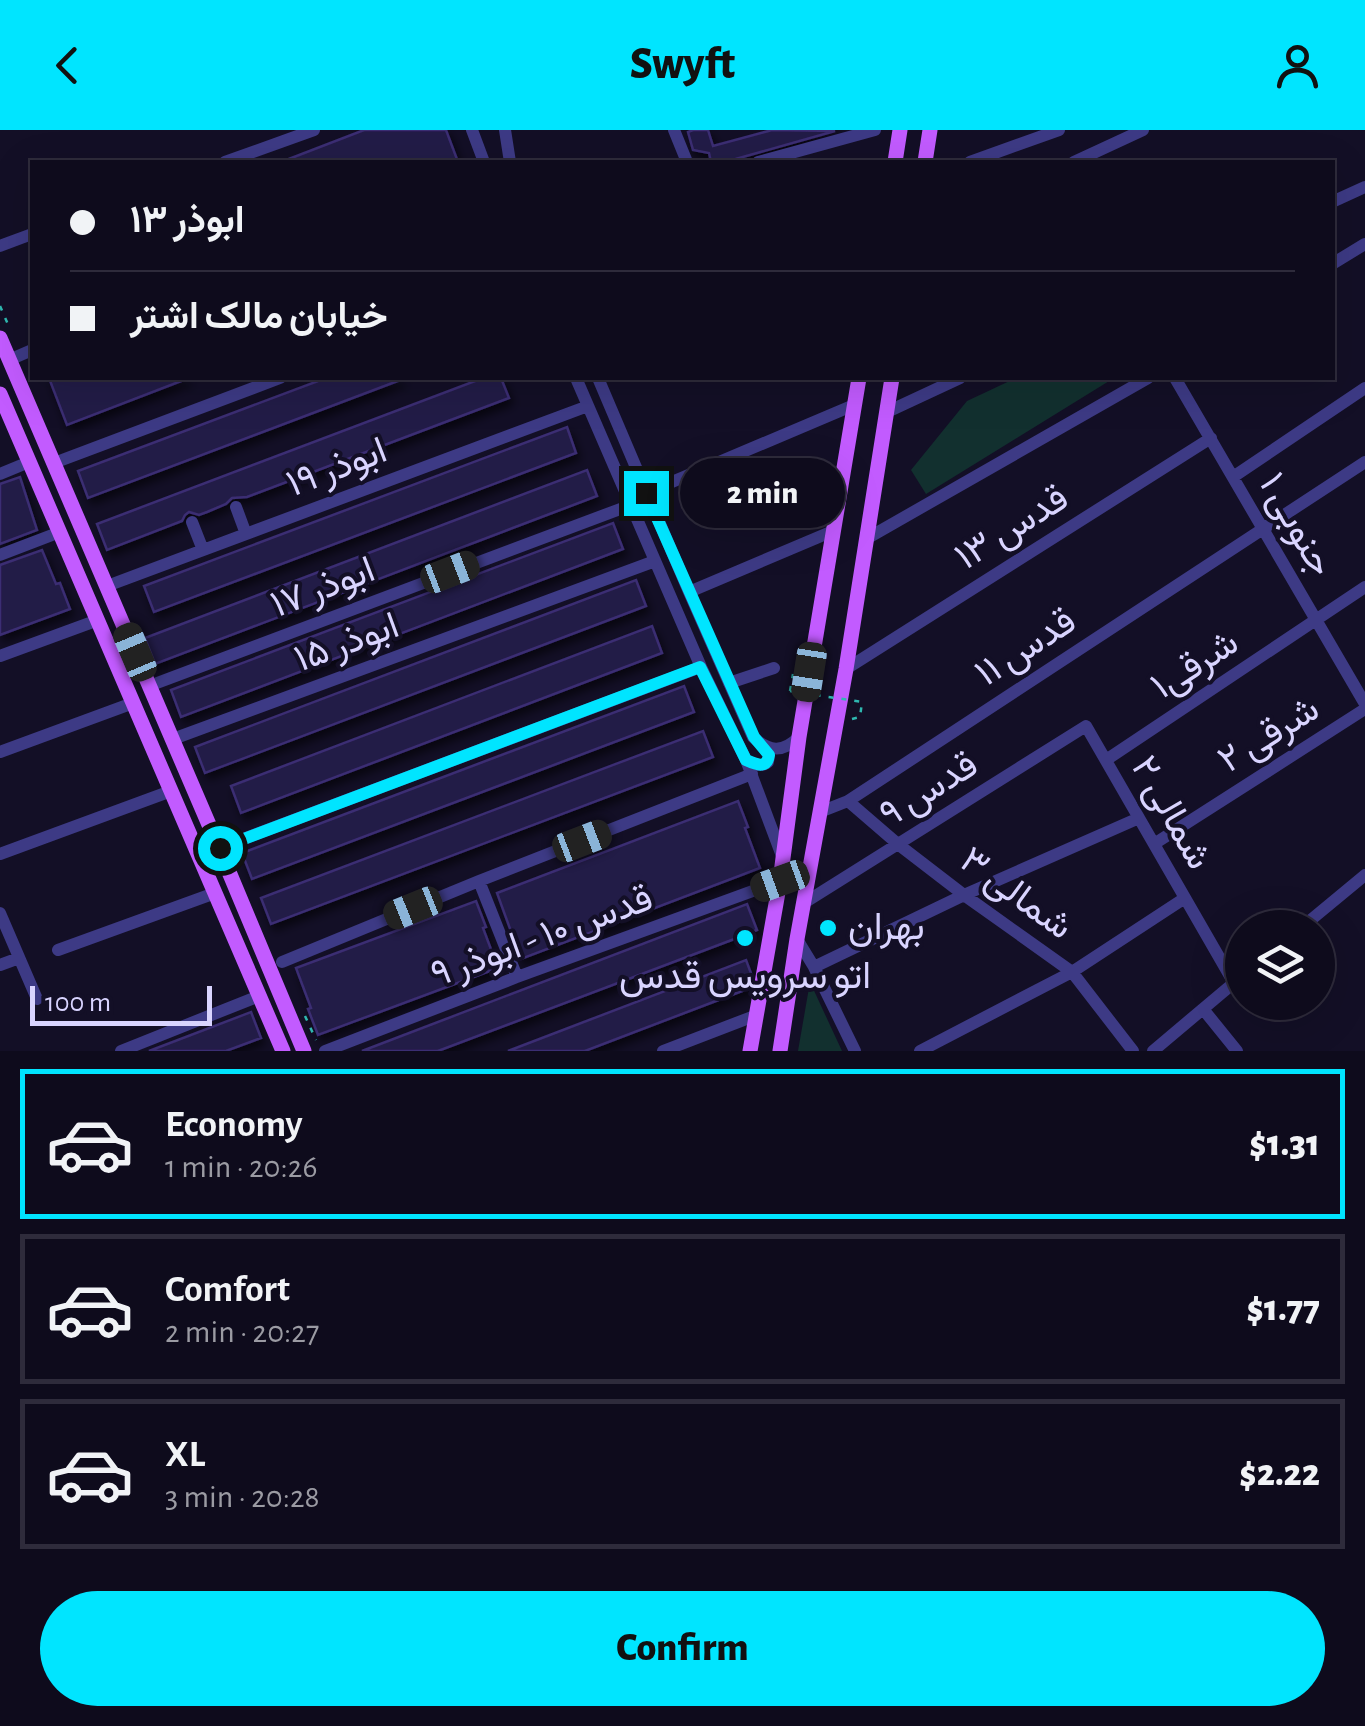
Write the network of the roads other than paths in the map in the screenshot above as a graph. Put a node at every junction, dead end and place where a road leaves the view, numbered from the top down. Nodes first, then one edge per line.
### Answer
1 (314, 130) edge
2 (472, 130) edge
3 (504, 130) edge
4 (674, 130) edge
5 (875, 130) edge
6 (900, 130) edge
7 (930, 130) edge
8 (1059, 130) edge
9 (1143, 130) edge
10 (298, 132) edge
11 (230, 160) edge
12 (483, 160) edge
13 (510, 160) edge
14 (686, 160) edge
15 (765, 160) edge
16 (894, 160) edge
17 (925, 160) edge
18 (976, 160) edge
19 (1078, 160) edge
20 (1365, 187) edge
21 (1335, 201) edge
22 (30, 235) edge
23 (1365, 244) edge
24 (0, 246) edge
25 (1335, 262) edge
26 (0, 338) edge
27 (30, 351) edge
28 (9, 360) junction
29 (275, 380) edge
30 (577, 380) edge
31 (599, 380) edge
32 (859, 380) edge
33 (892, 380) edge
34 (956, 380) edge
35 (1144, 380) edge
36 (1176, 380) edge
37 (1365, 388) edge
38 (0, 394) edge
39 (588, 406) junction
40 (854, 406) junction
41 (886, 412) junction
42 (1210, 438) junction
43 (30, 462) junction
44 (1365, 462) edge
45 (54, 463) junction
46 (0, 474) edge
47 (1233, 477) junction
48 (646, 493) junction
49 (631, 505) junction
50 (236, 508) dead end
51 (192, 522) dead end
52 (1263, 528) junction
53 (60, 532) junction
54 (833, 532) junction
55 (246, 534) junction
56 (866, 539) junction
57 (203, 550) junction
58 (0, 554) edge
59 (655, 562) junction
60 (106, 586) junction
61 (1365, 588) edge
62 (689, 592) junction
63 (98, 620) junction
64 (1317, 621) junction
65 (0, 656) edge
66 (700, 667) junction
67 (774, 668) dead end
68 (846, 669) junction
69 (729, 683) junction
70 (149, 686) junction
71 (133, 703) junction
72 (1365, 706) edge
73 (1086, 726) joint
74 (798, 737) junction
75 (172, 740) junction
76 (763, 747) junction
77 (0, 752) edge
78 (746, 760) junction
79 (1106, 760) junction
80 (752, 774) junction
81 (171, 792) junction
82 (848, 801) junction
83 (820, 812) junction
84 (1139, 818) junction
85 (1154, 844) junction
86 (898, 845) junction
87 (220, 848) junction
88 (0, 854) edge
89 (782, 856) junction
90 (1365, 875) edge
91 (479, 881) junction
92 (780, 881) junction
93 (215, 894) junction
94 (964, 896) junction
95 (1185, 898) junction
96 (804, 904) junction
97 (1323, 910) edge
98 (0, 913) edge
99 (797, 939) junction
100 (58, 950) dead end
101 (19, 958) junction
102 (1225, 959) edge
103 (282, 962) dead end
104 (0, 965) edge
105 (814, 967) junction
106 (1072, 972) junction
107 (518, 977) junction
108 (1225, 990) edge
109 (259, 996) junction
110 (37, 998) dead end
111 (1203, 1009) junction
112 (757, 1017) junction
113 (121, 1051) edge
114 (283, 1051) edge
115 (304, 1051) edge
116 (325, 1051) edge
117 (664, 1051) edge
118 (752, 1051) edge
119 (778, 1051) edge
120 (855, 1051) edge
121 (920, 1051) edge
122 (1133, 1051) edge
123 (1153, 1051) edge
124 (1237, 1051) edge

1 - 10 street
2 - 12 street
3 - 13 street
4 - 14 street
5 - 15 street
6 - 16 main road
7 - 17 main road
8 - 18 street
9 - 19 street
10 - 11 street
20 - 21 street
22 - 24 street
23 - 25 street
26 - 28 main road
27 - 28 street
28 - 45 main road
29 - 45 street
30 - 39 street
31 - 48 street
32 - 40 main road
33 - 41 main road
34 - 41 street
35 - 56 street
36 - 42 street, ۱ جنوبی
37 - 47 street
38 - 43 main road
39 - 49 street
39 - 55 street, ابوذر ۱۹
40 - 48 street
40 - 54 main road
41 - 56 main road
42 - 47 street, ۱ جنوبی
42 - 68 street, قدس ۱۳
43 - 46 street
43 - 53 main road
44 - 52 street, قدس ۱۱
45 - 60 main road
47 - 52 street, ۱ جنوبی
48 - 62 street
49 - 59 street
49 - 70 street, ابوذر ۱۷
50 - 55 street
51 - 57 street
52 - 64 street, ۱ جنوبی
52 - 82 street, قدس ۱۱
53 - 58 street
53 - 63 main road
54 - 62 street
54 - 74 main road
55 - 57 street, ابوذر ۱۹
56 - 68 main road
57 - 60 street, ابوذر ۱۹
59 - 66 street
59 - 75 street, ابوذر ۱۵
60 - 70 main road
61 - 64 street, شرقی۱
62 - 69 street
63 - 65 street
63 - 71 main road
64 - 72 street, ۱ جنوبی
64 - 79 street, شرقی۱
66 - 78 street
66 - 87 street
67 - 69 street
68 - 83 main road
69 - 76 street
70 - 75 main road
71 - 77 street
71 - 81 main road
72 - 85 street, شرقی ۲
73 - 79 street, شمالی ۲
73 - 86 street, قدس ۹
74 - 76 street
74 - 89 main road
75 - 87 main road
76 - 78 street
78 - 80 street
79 - 84 street, شمالی ۲
80 - 89 street
80 - 91 street
81 - 88 street
81 - 93 main road
82 - 83 street, قدس ۱۱
82 - 86 street, شمالی ۳
83 - 96 main road
84 - 85 street, شمالی ۲
84 - 94 street
85 - 95 street, شمالی ۲
86 - 94 street, شمالی ۳
86 - 96 street, قدس ۹
87 - 115 main road
89 - 92 main road
90 - 97 street
91 - 103 street
91 - 107 street
92 - 107 street, قدس ۱۰ - ابوذر ۹
92 - 112 main road
93 - 100 street
93 - 109 main road
94 - 105 street
94 - 106 street, شمالی ۳
95 - 102 street, شمالی ۲
95 - 106 street
96 - 99 main road
98 - 101 street
99 - 105 street
99 - 119 main road
101 - 104 street
101 - 110 street
105 - 120 street
106 - 121 street
106 - 122 street, شمالی ۳
107 - 116 street, قدس ۱۰ - ابوذر ۹
108 - 111 street
109 - 113 street
109 - 114 main road
111 - 123 street
111 - 124 street
112 - 117 street
112 - 118 main road

